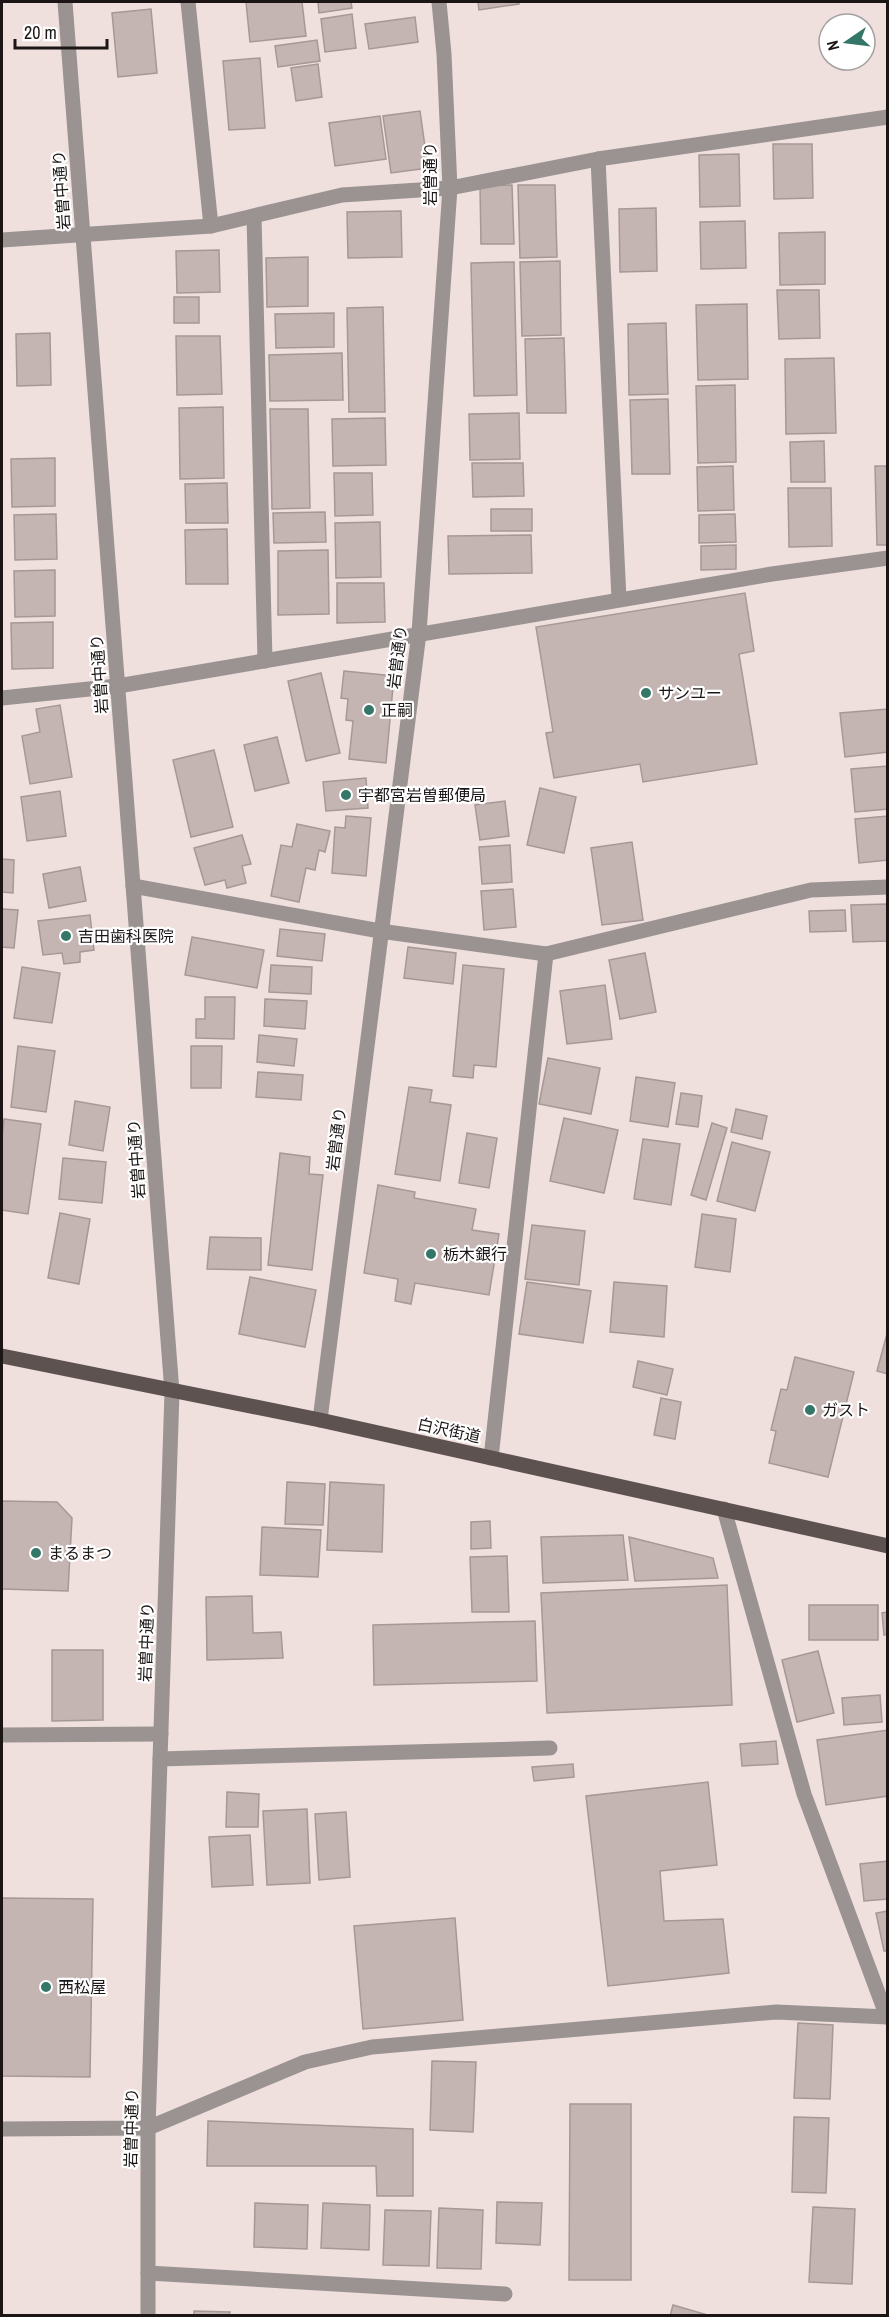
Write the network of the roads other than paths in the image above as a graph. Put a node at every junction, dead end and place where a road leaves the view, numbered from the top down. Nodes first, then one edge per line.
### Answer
1 (65, 2) edge
2 (188, 2) edge
3 (439, 2) edge
4 (888, 117) edge
5 (598, 159) junction
6 (450, 188) junction
7 (254, 216) junction
8 (211, 226) junction
9 (83, 234) junction
10 (2, 240) edge
11 (888, 558) edge
12 (619, 599) junction
13 (419, 633) junction
14 (265, 661) junction
15 (118, 686) junction
16 (2, 698) edge
17 (133, 886) junction
18 (888, 887) edge
19 (380, 931) junction
20 (546, 954) junction
21 (2, 1356) edge
22 (172, 1392) junction
23 (320, 1420) junction
24 (491, 1458) junction
25 (724, 1509) junction
26 (888, 1546) edge
27 (161, 1734) junction
28 (2, 1735) edge
29 (550, 1748) dead end
30 (160, 1759) junction
31 (887, 2017) edge
32 (148, 2128) junction
33 (2, 2129) edge
34 (148, 2273) junction
35 (505, 2294) dead end
36 (148, 2316) edge

1 - 9 street, 岩曽中通り
2 - 8 street
3 - 6 street, 岩曽通り
4 - 5 street
5 - 6 street
5 - 12 street
6 - 7 street
6 - 13 street, 岩曽通り
7 - 8 street
7 - 14 street
8 - 9 street
9 - 10 street
9 - 15 street, 岩曽中通り
11 - 12 street
12 - 13 street
13 - 14 street
13 - 19 street, 岩曽通り
14 - 15 street
15 - 16 street
15 - 17 street, 岩曽中通り
17 - 19 street
17 - 22 street, 岩曽中通り
18 - 20 street
19 - 20 street
19 - 23 street, 岩曽通り
20 - 24 street
21 - 22 main road, 白沢街道
22 - 23 main road, 白沢街道
22 - 27 street, 岩曽中通り
23 - 24 main road, 白沢街道
24 - 25 main road, 白沢街道
25 - 26 main road, 白沢街道
25 - 31 street
27 - 28 street
27 - 30 street, 岩曽中通り
29 - 30 street
30 - 32 street, 岩曽中通り
31 - 32 street
32 - 33 street
32 - 34 street, 岩曽中通り
34 - 35 street
34 - 36 street, 岩曽中通り

